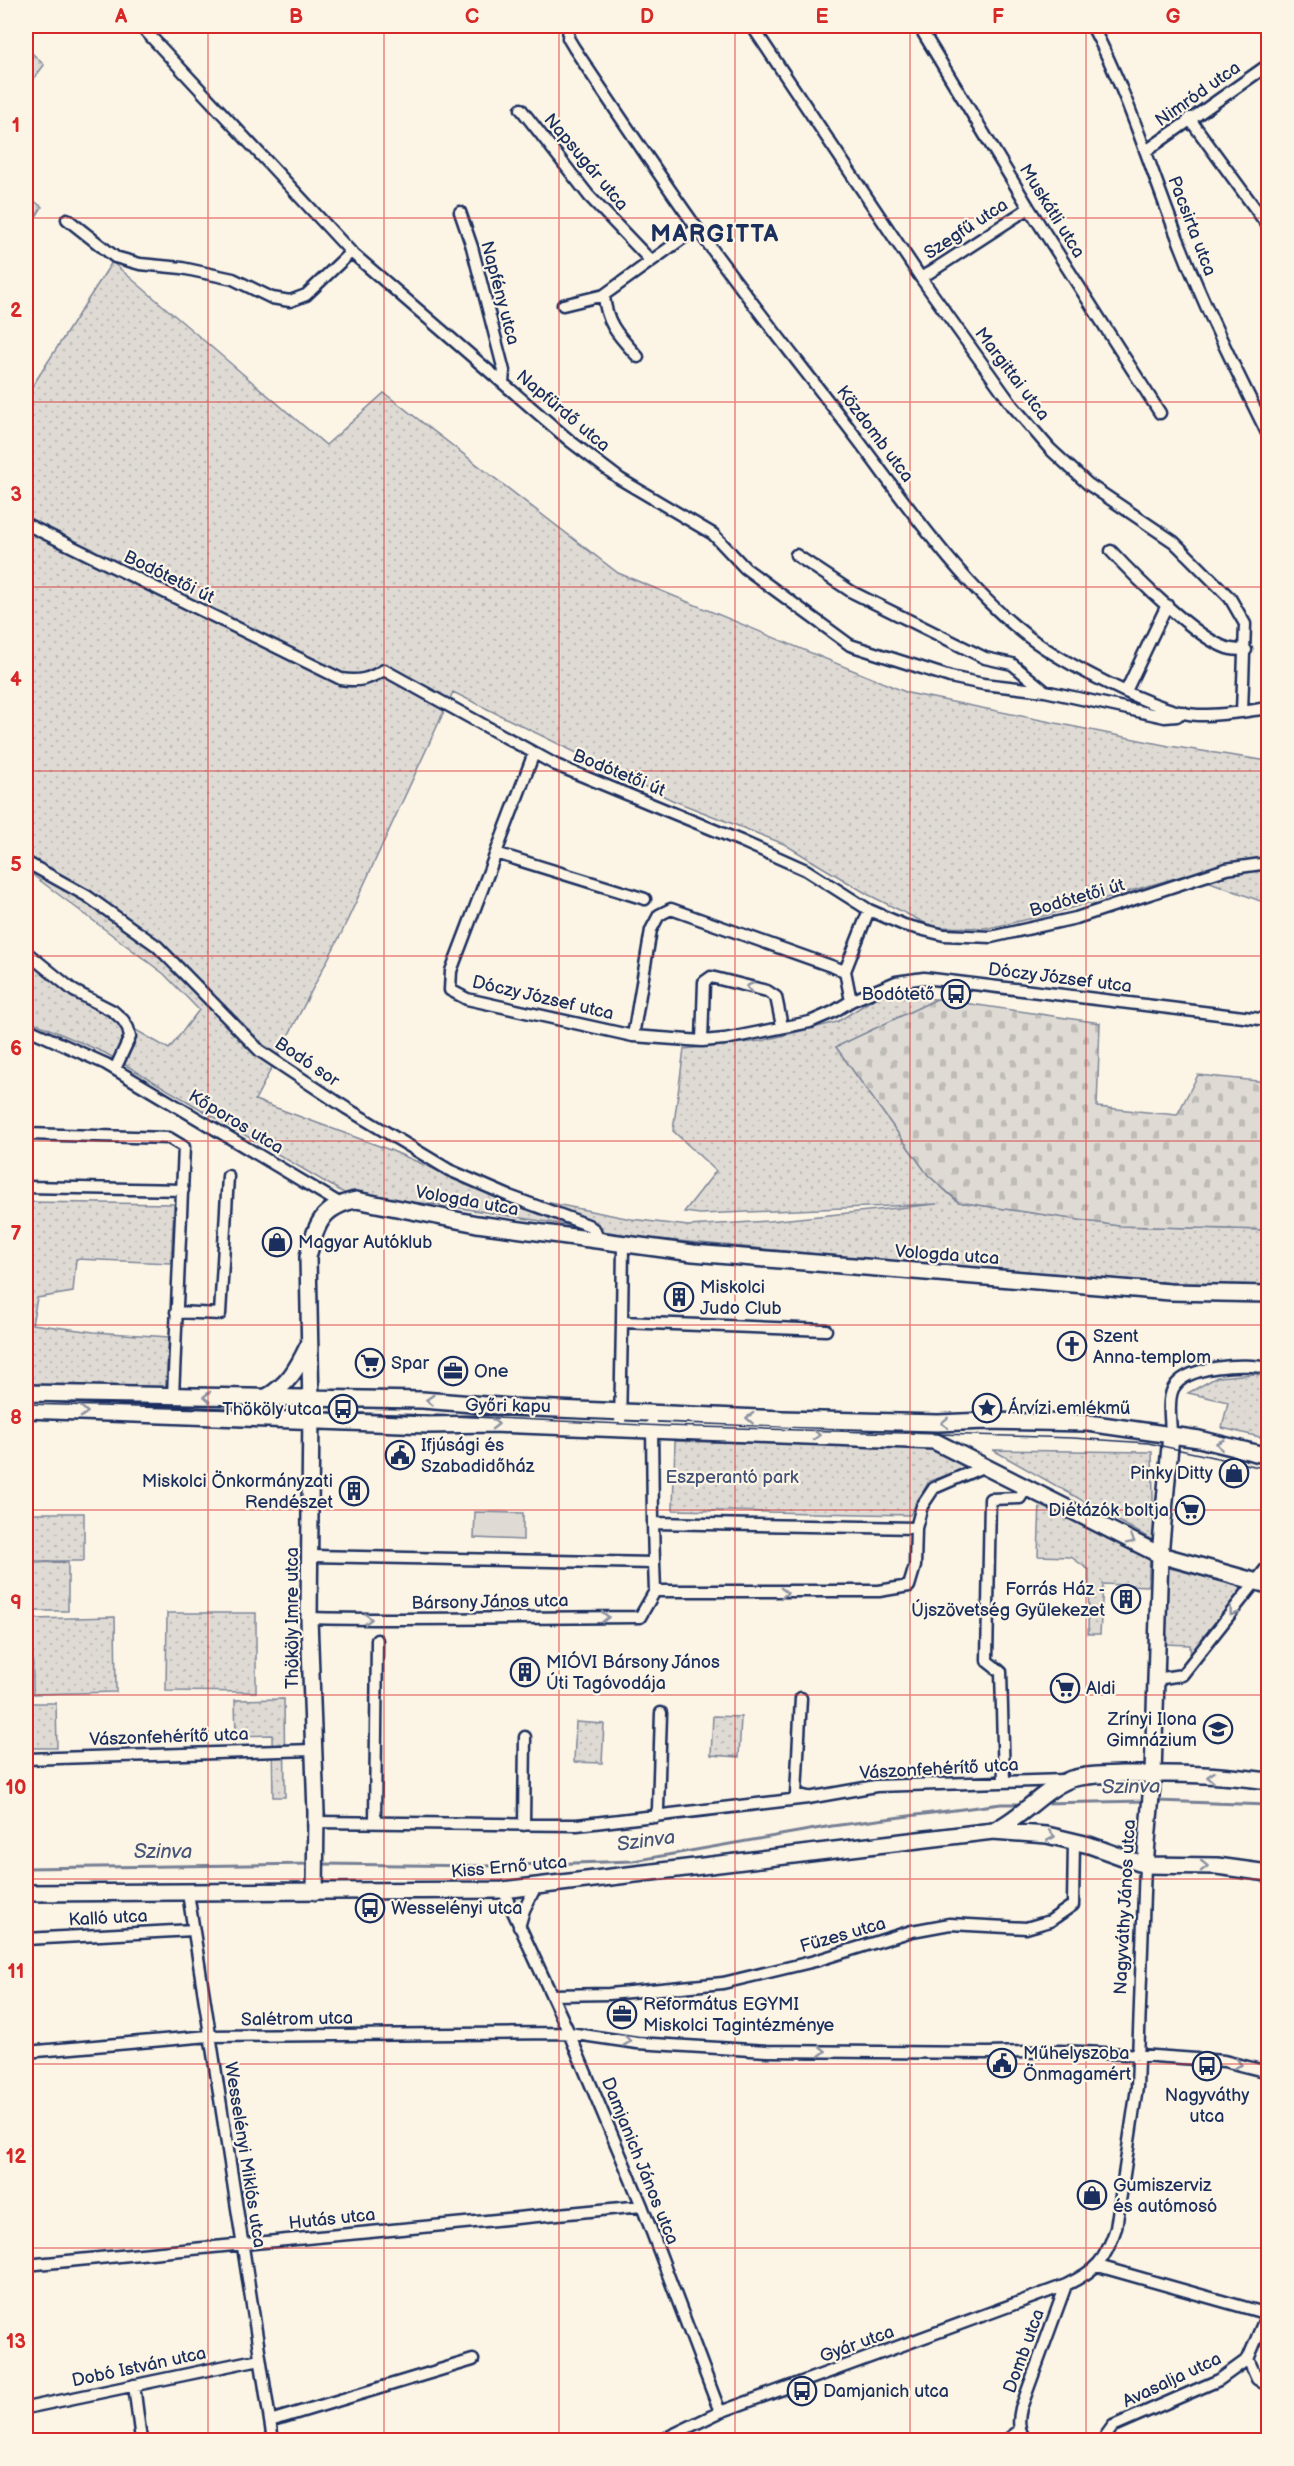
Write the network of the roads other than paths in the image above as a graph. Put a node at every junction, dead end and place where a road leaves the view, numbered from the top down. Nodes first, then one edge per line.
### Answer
1 (141, 26) edge
2 (569, 26) edge
3 (752, 26) edge
4 (919, 26) edge
5 (1092, 26) edge
6 (1269, 65) edge
7 (521, 109) dead end
8 (1190, 118) junction
9 (1146, 151) junction
10 (1029, 208) junction
11 (460, 212) dead end
12 (67, 219) dead end
13 (1269, 226) edge
14 (697, 228) junction
15 (351, 252) junction
16 (651, 261) junction
17 (921, 278) junction
18 (604, 295) junction
19 (563, 304) dead end
20 (638, 357) dead end
21 (503, 383) junction
22 (1160, 413) dead end
23 (1269, 435) edge
24 (26, 524) edge
25 (1111, 551) dead end
26 (796, 555) dead end
27 (1167, 605) junction
28 (1246, 650) junction
29 (1045, 691) junction
30 (1126, 691) junction
31 (1269, 708) edge
32 (1182, 712) junction
33 (1242, 712) junction
34 (534, 753) junction
35 (496, 854) junction
36 (26, 862) edge
37 (1269, 863) edge
38 (645, 899) dead end
39 (869, 910) junction
40 (26, 952) edge
41 (845, 971) junction
42 (851, 1000) junction
43 (1269, 1020) edge
44 (782, 1026) junction
45 (26, 1028) edge
46 (633, 1035) junction
47 (702, 1041) junction
48 (116, 1069) junction
49 (26, 1134) edge
50 (228, 1176) dead end
51 (26, 1187) edge
52 (183, 1190) junction
53 (339, 1203) junction
54 (598, 1241) junction
55 (623, 1244) junction
56 (1269, 1294) edge
57 (176, 1312) junction
58 (622, 1322) junction
59 (826, 1330) dead end
60 (309, 1344) junction
61 (1269, 1368) edge
62 (26, 1393) edge
63 (173, 1396) junction
64 (265, 1398) junction
65 (311, 1399) junction
66 (26, 1410) edge
67 (620, 1420) junction
68 (311, 1421) junction
69 (652, 1422) junction
70 (1171, 1435) junction
71 (1269, 1456) edge
72 (985, 1466) junction
73 (1027, 1487) junction
74 (653, 1523) junction
75 (916, 1528) junction
76 (1160, 1555) junction
77 (311, 1556) junction
78 (654, 1563) junction
79 (1269, 1566) edge
80 (1263, 1584) edge
81 (654, 1591) junction
82 (309, 1618) junction
83 (377, 1640) dead end
84 (1156, 1679) junction
85 (801, 1698) dead end
86 (661, 1713) dead end
87 (525, 1737) dead end
88 (313, 1750) junction
89 (26, 1759) edge
90 (1152, 1779) junction
91 (1071, 1780) junction
92 (1004, 1781) junction
93 (1269, 1781) edge
94 (808, 1798) junction
95 (655, 1817) junction
96 (315, 1822) junction
97 (375, 1822) junction
98 (524, 1825) junction
99 (993, 1831) junction
100 (1074, 1841) junction
101 (1145, 1865) junction
102 (1269, 1873) edge
103 (314, 1884) junction
104 (536, 1886) junction
105 (503, 1890) junction
106 (26, 1893) edge
107 (188, 1893) junction
108 (519, 1927) junction
109 (193, 1930) junction
110 (26, 1939) edge
111 (552, 1995) junction
112 (569, 2033) junction
113 (209, 2036) junction
114 (26, 2052) edge
115 (1138, 2055) junction
116 (1269, 2072) edge
117 (642, 2206) junction
118 (242, 2244) junction
119 (26, 2265) edge
120 (1098, 2266) junction
121 (1066, 2285) junction
122 (1268, 2314) edge
123 (260, 2359) junction
124 (1248, 2359) junction
125 (473, 2360) dead end
126 (134, 2385) junction
127 (1269, 2386) edge
128 (26, 2408) edge
129 (720, 2412) junction
130 (270, 2421) junction
131 (1020, 2430) junction
132 (141, 2440) edge
133 (273, 2440) edge
134 (662, 2440) edge
135 (1007, 2440) edge
136 (1026, 2440) edge
137 (1103, 2440) edge

1 - 15 street, Napfürdő utca
2 - 14 street, Közdomb utca
3 - 17 street, Margittai utca
4 - 10 street, Muskátli utca
5 - 9 street, Pacsirta utca
6 - 8 street, Nimród utca
7 - 16 street, Napsugár utca
8 - 9 street, Nimród utca
8 - 13 street
9 - 23 street, Pacsirta utca
10 - 17 street, Szegfű utca
10 - 22 street, Muskátli utca
11 - 21 street, Napfény utca
12 - 15 street
14 - 16 street
14 - 30 street, Közdomb utca
15 - 21 street, Napfürdő utca
16 - 18 street
17 - 28 street, Margittai utca
18 - 19 street
18 - 20 street
21 - 29 street, Napfürdő utca
24 - 34 street, Bodótetői út
25 - 27 street
26 - 29 street, Napfürdő utca
27 - 28 street
27 - 30 street
28 - 33 street, Margittai utca
29 - 32 street, Napfürdő utca
30 - 32 street, Közdomb utca
31 - 33 street, Közdomb utca
32 - 33 street, Közdomb utca
34 - 35 street, Dóczy József utca
34 - 39 street, Bodótetői út
35 - 38 street
35 - 46 street, Dóczy József utca
36 - 54 street, Bodó sor
37 - 39 street, Bodótetői út
39 - 41 street
40 - 48 street
41 - 42 street
41 - 46 street
42 - 43 street, Dóczy József utca
42 - 44 street, Dóczy József utca
44 - 47 street, Dóczy József utca
44 -> 47 street
45 - 48 street, Kőporos utca
46 - 47 street, Dóczy József utca
48 - 53 street, Kőporos utca
49 - 52 street
50 - 57 street
51 - 52 street
52 - 57 street
53 - 54 street, Vologda utca
53 - 60 street, Thököly Imre utca
54 - 55 street, Vologda utca
55 - 56 street, Vologda utca
55 - 58 street
57 - 63 street
58 - 59 street
58 - 67 street
60 - 64 street, Thököly Imre utca
60 - 65 street, Thököly Imre utca
61 - 70 street
62 - 63 street, Győri kapu
64 -> 63 street, Győri kapu
64 - 65 street, Győri kapu
67 -> 65 street, Győri kapu
65 - 68 street, Thököly Imre utca
66 -> 68 street, Győri kapu
68 -> 67 street, Győri kapu
67 - 69 street, Győri kapu
68 - 77 street, Thököly Imre utca
70 -> 69 street, Győri kapu
69 -> 72 street, Győri kapu
69 - 74 street, Bársony János utca
71 -> 70 street, Győri kapu
70 - 76 street, Nagyváthy János utca
72 - 73 street, Győri kapu
72 - 75 street
73 -> 76 street, Győri kapu
73 - 92 street
74 - 75 street
74 - 78 street, Bársony János utca
81 -> 75 street
76 - 80 street, Győri kapu
76 - 84 street, Nagyváthy János utca
77 - 78 street
77 - 82 street, Thököly Imre utca
78 - 81 street, Bársony János utca
79 - 80 street
80 -> 84 street
82 -> 81 street, Bársony János utca
82 - 88 street, Thököly Imre utca
83 - 97 street
84 - 90 street, Nagyváthy János utca
85 - 94 street
86 - 95 street
87 - 98 street
88 - 89 street, Vászonfehérítő utca
88 - 96 street, Thököly Imre utca
90 - 91 street, Kiss Ernő utca
93 -> 90 street, Kiss Ernő utca
90 - 101 street, Nagyváthy János utca
91 - 92 street, Vászonfehérítő utca
91 - 99 street, Kiss Ernő utca
92 - 94 street, Vászonfehérítő utca
94 - 95 street, Vászonfehérítő utca
95 - 98 street, Vászonfehérítő utca
96 - 97 street, Vászonfehérítő utca
96 - 103 street, Thököly Imre utca
97 - 98 street, Vászonfehérítő utca
99 -> 100 street, Kiss Ernő utca
99 - 104 street, Kiss Ernő utca
100 - 101 street, Kiss Ernő utca
100 - 111 street, Füzes utca
101 -> 102 street, Kiss Ernő utca
101 - 115 street, Nagyváthy János utca
103 - 105 street, Kiss Ernő utca
103 - 107 street, Kiss Ernő utca
104 - 105 street, Kiss Ernő utca
104 - 108 street
105 - 108 street, Damjanich János utca
106 - 107 street, Kiss Ernő utca
107 - 109 street, Wesselényi Miklós utca
108 - 111 street, Damjanich János utca
109 - 110 street, Kalló utca
109 - 113 street, Wesselényi Miklós utca
111 - 112 street, Damjanich János utca
112 - 113 street, Salétrom utca
112 -> 115 street, Salétrom utca
112 - 117 street, Damjanich János utca
113 - 114 street, Salétrom utca
113 - 118 street, Wesselényi Miklós utca
115 -> 116 street, Salétrom utca
115 - 120 street, Nagyváthy János utca
117 - 118 street, Hutás utca
117 - 129 street, Damjanich János utca
118 - 119 street, Hutás utca
118 - 123 street, Wesselényi Miklós utca
120 - 121 street
120 - 122 street, Avasalja utca
121 - 129 street, Gyár utca
121 - 131 street, Domb utca
122 - 124 street, Avasalja utca
123 - 126 street, Dobó István utca
123 - 130 street, Wesselényi Miklós utca
124 - 127 street
124 - 137 street, Avasalja utca
125 - 130 street
126 - 128 street, Dobó István utca
126 - 132 street
129 - 134 street, Gyár utca
130 - 133 street, Wesselényi Miklós utca
131 - 135 street
131 - 136 street

